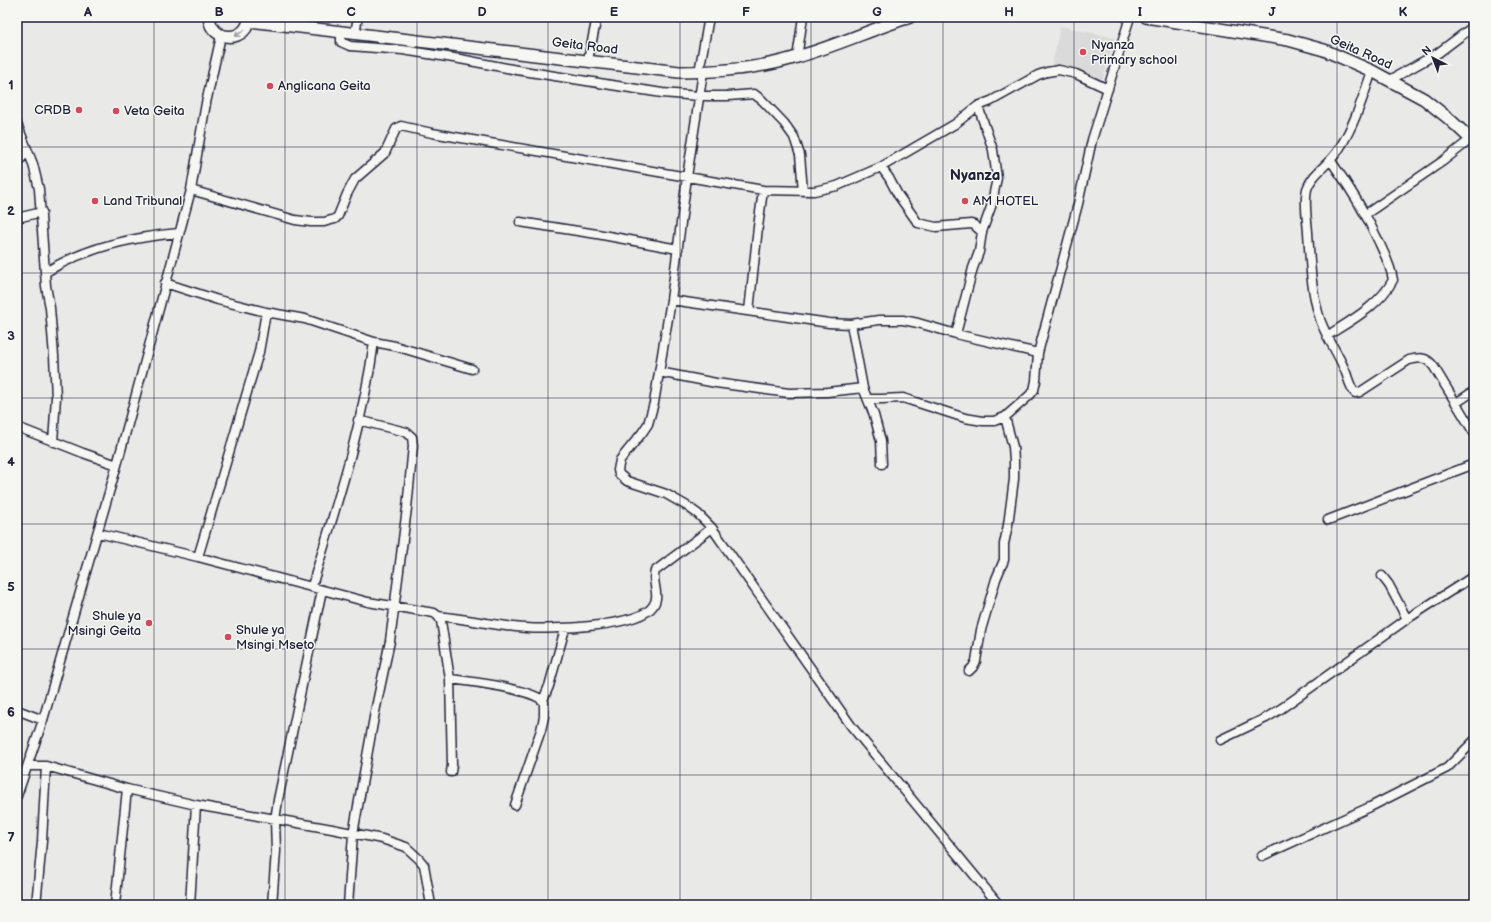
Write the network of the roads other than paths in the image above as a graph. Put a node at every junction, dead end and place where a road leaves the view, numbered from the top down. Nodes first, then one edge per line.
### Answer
1 (209, 17) edge
2 (358, 17) edge
3 (597, 17) edge
4 (709, 17) edge
5 (803, 17) edge
6 (910, 17) edge
7 (1130, 17) edge
8 (1146, 17) edge
9 (249, 19) edge
10 (1474, 26) edge
11 (341, 32) junction
12 (355, 33) junction
13 (221, 36) junction
14 (797, 58) junction
15 (588, 60) junction
16 (1372, 71) junction
17 (701, 72) junction
18 (1390, 80) junction
19 (1108, 89) junction
20 (699, 96) junction
21 (978, 106) junction
22 (17, 124) edge
23 (1472, 140) edge
24 (27, 152) junction
25 (1331, 161) junction
26 (17, 163) edge
27 (881, 167) junction
28 (687, 177) junction
29 (191, 190) junction
30 (763, 190) junction
31 (803, 191) junction
32 (42, 212) junction
33 (1366, 214) junction
34 (17, 218) edge
35 (520, 222) dead end
36 (982, 232) junction
37 (179, 233) junction
38 (678, 249) junction
39 (46, 272) junction
40 (165, 283) junction
41 (672, 300) junction
42 (749, 311) junction
43 (266, 312) junction
44 (851, 324) junction
45 (956, 334) junction
46 (1327, 336) junction
47 (374, 342) junction
48 (1038, 353) junction
49 (472, 369) dead end
50 (659, 372) junction
51 (863, 388) junction
52 (1474, 392) edge
53 (869, 399) junction
54 (1456, 403) junction
55 (1005, 417) junction
56 (358, 420) junction
57 (17, 427) edge
58 (1474, 434) edge
59 (53, 442) junction
60 (882, 464) dead end
61 (1474, 464) edge
62 (117, 465) junction
63 (1328, 520) dead end
64 (712, 528) junction
65 (98, 533) junction
66 (198, 557) junction
67 (1382, 576) dead end
68 (1474, 576) edge
69 (312, 586) junction
70 (322, 590) junction
71 (394, 606) junction
72 (438, 616) junction
73 (1407, 619) junction
74 (565, 629) junction
75 (969, 671) dead end
76 (450, 679) junction
77 (543, 700) junction
78 (17, 710) edge
79 (43, 720) junction
80 (1220, 740) dead end
81 (1474, 742) edge
82 (28, 766) junction
83 (46, 766) junction
84 (451, 772) dead end
85 (127, 789) junction
86 (17, 796) edge
87 (196, 805) junction
88 (515, 805) dead end
89 (275, 820) junction
90 (353, 834) junction
91 (1262, 856) dead end
92 (36, 905) edge
93 (115, 905) edge
94 (190, 905) edge
95 (272, 905) edge
96 (348, 905) edge
97 (431, 905) edge
98 (999, 905) edge

1 - 13 highway
2 - 12 street
3 - 15 street
4 - 17 street
5 - 14 street
6 - 14 highway, Geita Road
7 - 19 street
8 - 16 highway, Geita Road
9 - 11 highway, Geita Road
9 -> 13 highway
10 - 18 street
11 - 12 highway, Geita Road
11 - 20 street
12 - 15 highway, Geita Road
13 - 29 street
14 - 17 highway, Geita Road
15 - 17 highway, Geita Road
16 - 18 highway, Geita Road
16 - 25 street
17 - 20 street
18 - 23 highway, Geita Road
19 - 21 street
19 - 48 street
20 - 28 street
20 - 31 street
21 - 27 street
21 - 36 street
22 - 24 street
23 - 33 street
24 - 26 street
24 - 32 street
25 - 33 street
25 - 46 street
27 - 31 street
27 - 36 street
28 - 29 street
28 - 30 street
28 - 38 street
29 - 37 street
30 - 31 street
30 - 42 street
32 - 34 street
32 - 39 street
33 - 46 street
35 - 38 street
36 - 45 street
37 - 39 street
37 - 40 street
38 - 41 street
39 - 59 street
40 - 43 street
40 - 62 street
41 - 42 street
41 - 50 street
42 - 44 street
43 - 47 street
43 - 66 street
44 - 45 street
44 - 51 street
45 - 48 street
46 - 54 street
47 - 49 street
47 - 56 street
48 - 55 street
50 - 51 street
50 - 64 street
51 - 53 street
52 - 54 street
53 - 55 street
53 - 60 street
54 - 58 street
55 - 75 street
56 - 69 street
56 - 71 street
57 - 59 street
59 - 62 street
61 - 63 street
62 - 65 street
64 - 74 street
64 - 98 street
65 - 66 street
65 - 79 street
66 - 69 street
67 - 73 street
68 - 73 street
69 - 70 street
70 - 71 street
70 - 89 street
71 - 72 street
71 - 90 street
72 - 74 street
72 - 76 street
73 - 80 street
74 - 77 street
76 - 77 street
76 - 84 street
77 - 88 street
78 - 79 street
79 - 82 street
81 - 91 street
82 - 83 street
82 - 86 street
83 - 85 street
83 - 92 street
85 - 87 street
85 - 93 street
87 - 89 street
87 - 94 street
89 - 90 street
89 - 95 street
90 - 96 street
90 - 97 street

